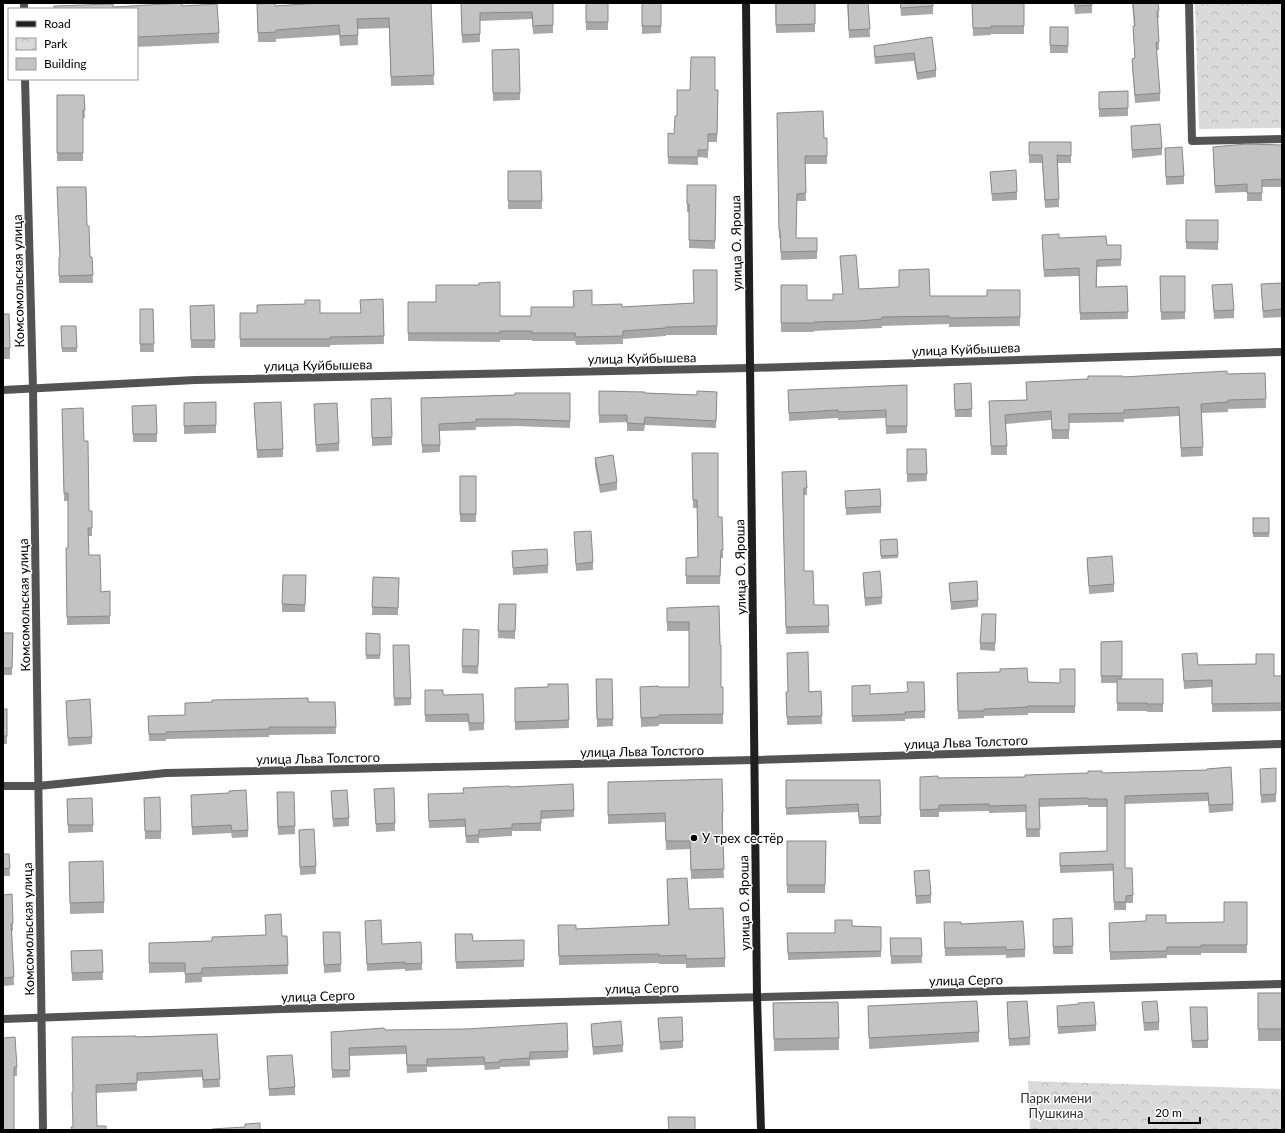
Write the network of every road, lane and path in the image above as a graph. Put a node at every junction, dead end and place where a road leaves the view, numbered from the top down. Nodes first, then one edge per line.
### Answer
1 (746, 3) edge
2 (1189, 3) edge
3 (25, 80) edge
4 (1282, 139) edge
5 (1282, 352) edge
6 (750, 368) junction
7 (33, 389) junction
8 (3, 390) edge
9 (1282, 744) edge
10 (754, 760) junction
11 (3, 786) edge
12 (38, 786) junction
13 (1282, 984) edge
14 (757, 997) junction
15 (41, 1017) junction
16 (3, 1019) edge
17 (43, 1130) edge
18 (761, 1130) edge

1 - 6 main road, улица О. Яроша
2 - 4 street
3 - 7 street, Комсомольская улица
5 - 6 street, улица Куйбышева
6 - 7 street, улица Куйбышева
6 - 10 main road, улица О. Яроша
7 - 8 street, улица Куйбышева
7 - 12 street, Комсомольская улица
9 - 10 street, улица Льва Толстого
10 - 12 street, улица Льва Толстого
10 - 14 main road, улица О. Яроша
11 - 12 street, улица Льва Толстого
12 - 15 street, Комсомольская улица
13 - 14 street, улица Серго
14 - 15 street, улица Серго
14 - 18 main road, улица О. Яроша
15 - 16 street, улица Серго
15 - 17 street, Комсомольская улица

